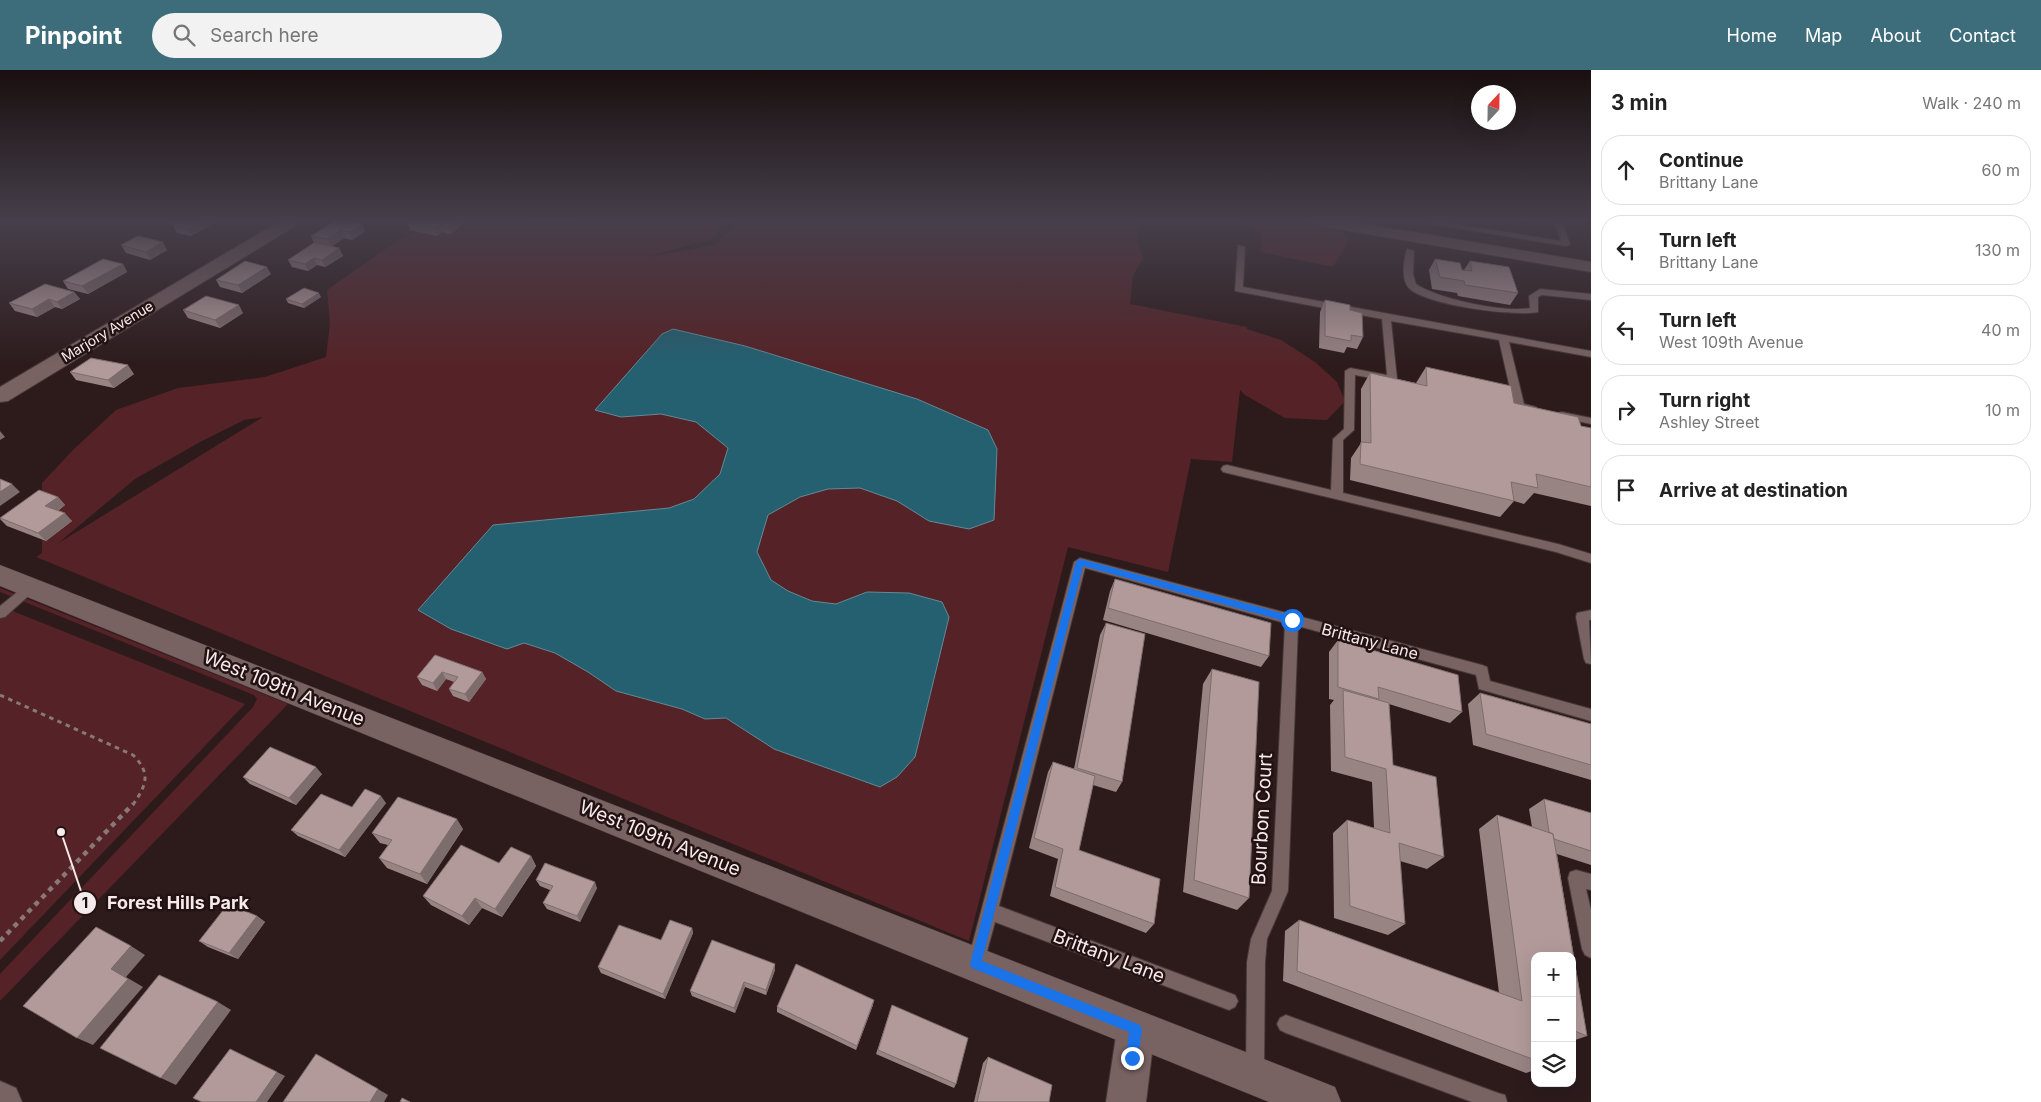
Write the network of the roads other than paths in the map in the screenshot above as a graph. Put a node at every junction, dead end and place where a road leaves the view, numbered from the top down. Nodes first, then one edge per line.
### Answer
1 (211, 269) edge
2 (1239, 269) edge
3 (1410, 269) edge
4 (1591, 297) edge
5 (1386, 316) junction
6 (1503, 338) junction
7 (1591, 354) edge
8 (0, 396) edge
9 (1591, 420) edge
10 (1227, 469) dead end
11 (1337, 495) junction
12 (1591, 559) edge
13 (15, 581) edge
14 (0, 613) edge
15 (1591, 616) edge
16 (1292, 620) junction
17 (1591, 659) edge
18 (1591, 715) edge
19 (1591, 882) edge
20 (989, 910) junction
21 (1591, 949) edge
22 (976, 964) junction
23 (1228, 1001) dead end
24 (1286, 1024) dead end
25 (1136, 1029) junction
26 (1255, 1076) junction
27 (1126, 1102) edge
28 (1320, 1102) edge
29 (1498, 1102) edge

1 - 8 street, Marjory Avenue
2 - 5 lane
3 - 4 lane
5 - 6 lane
5 - 11 lane
6 - 7 lane
6 - 9 lane
10 - 11 lane
11 - 12 lane
13 - 14 lane
13 - 22 street, West 109th Avenue
15 - 17 lane
16 - 18 lane, Brittany Lane
16 - 20 lane, Brittany Lane
16 - 26 lane, Bourbon Court
19 - 21 lane
20 - 22 lane, Brittany Lane
20 - 23 lane, Brittany Lane
22 - 25 street, West 109th Avenue
24 - 29 lane
25 - 26 street, West 109th Avenue
25 - 27 street
26 - 28 street, West 109th Avenue

